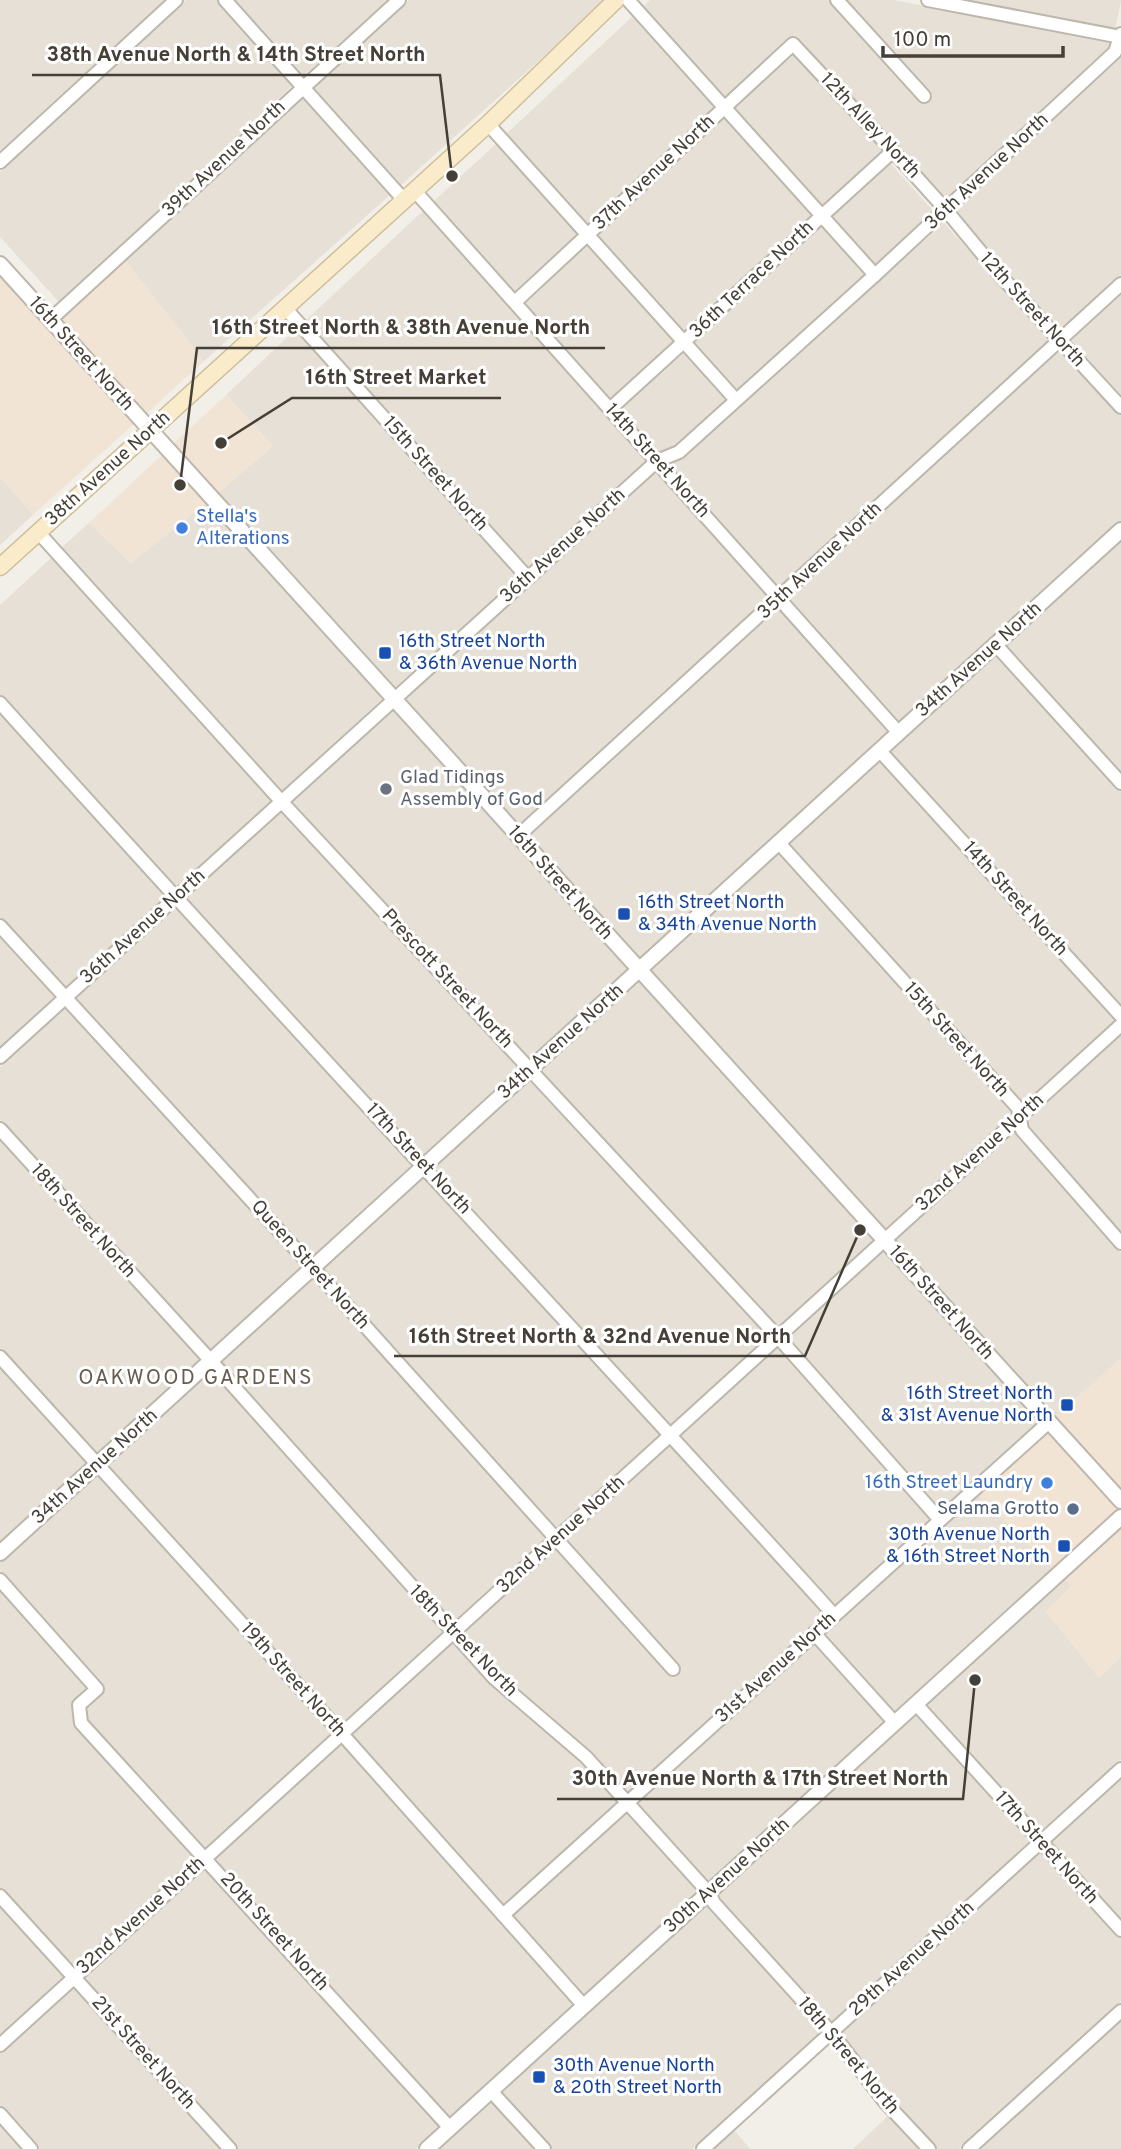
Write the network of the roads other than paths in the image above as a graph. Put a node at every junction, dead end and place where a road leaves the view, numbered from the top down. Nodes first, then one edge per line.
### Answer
1 (176, 0) edge
2 (225, 0) edge
3 (399, 0) edge
4 (616, 0) edge
5 (628, 0) edge
6 (836, 0) edge
7 (928, 0) edge
8 (1121, 36) edge
9 (793, 44) joint
10 (302, 86) junction
11 (923, 96) dead end
12 (725, 108) junction
13 (488, 124) junction
14 (893, 151) junction
15 (0, 162) edge
16 (409, 195) junction
17 (946, 210) junction
18 (821, 216) junction
19 (588, 235) junction
20 (0, 264) edge
21 (875, 275) junction
22 (1121, 284) edge
23 (515, 302) junction
24 (286, 309) junction
25 (50, 320) junction
26 (1059, 341) junction
27 (684, 343) junction
28 (736, 400) junction
29 (1121, 407) edge
30 (610, 409) junction
31 (150, 430) junction
32 (657, 461) junction
33 (1121, 530) edge
34 (38, 532) junction
35 (0, 567) edge
36 (528, 578) junction
37 (779, 598) junction
38 (996, 645) junction
39 (393, 698) junction
40 (0, 703) edge
41 (899, 733) junction
42 (880, 751) junction
43 (1121, 783) edge
44 (281, 801) junction
45 (518, 836) junction
46 (779, 843) junction
47 (174, 898) junction
48 (0, 926) edge
49 (640, 970) junction
50 (65, 998) junction
51 (1121, 1016) edge
52 (1121, 1025) edge
53 (0, 1058) edge
54 (531, 1069) junction
55 (1019, 1117) junction
56 (0, 1129) edge
57 (425, 1166) junction
58 (884, 1240) junction
59 (1121, 1243) edge
60 (313, 1268) junction
61 (778, 1337) junction
62 (0, 1357) edge
63 (211, 1361) junction
64 (1049, 1422) junction
65 (671, 1435) junction
66 (97, 1465) junction
67 (1121, 1501) edge
68 (1121, 1517) edge
69 (940, 1520) junction
70 (556, 1539) junction
71 (0, 1553) edge
72 (0, 1580) edge
73 (834, 1615) junction
74 (453, 1633) junction
75 (814, 1633) junction
76 (673, 1669) dead end
77 (916, 1704) junction
78 (895, 1723) junction
79 (342, 1734) junction
80 (1121, 1769) edge
81 (628, 1802) junction
82 (1040, 1842) junction
83 (206, 1857) junction
84 (709, 1893) junction
85 (0, 1896) edge
86 (503, 1915) junction
87 (1121, 1930) edge
88 (74, 1977) junction
89 (584, 2006) junction
90 (1121, 2011) edge
91 (831, 2032) junction
92 (0, 2045) edge
93 (491, 2091) junction
94 (0, 2114) edge
95 (450, 2128) junction
96 (32, 2149) edge
97 (230, 2149) edge
98 (427, 2149) edge
99 (544, 2149) edge
100 (703, 2149) edge
101 (929, 2149) edge
102 (970, 2149) edge

1 - 15 street
2 - 10 street, 14th Street North
3 - 10 street, 39th Avenue North
4 - 13 main road, 38th Avenue North
5 - 12 street
6 - 11 street
7 - 8 street
8 - 17 street, 36th Avenue North
9 - 12 street, 37th Avenue North
9 - 14 street, 12th Alley North
10 - 16 street, 14th Street North
10 - 25 street, 39th Avenue North
12 - 18 street
12 - 19 street, 37th Avenue North
13 - 16 main road, 38th Avenue North
13 - 19 street
14 - 17 street, 12th Alley North
14 - 18 street, 36th Terrace North
16 - 23 street, 14th Street North
16 - 24 main road, 38th Avenue North
17 - 21 street, 36th Avenue North
17 - 26 street, 12th Street North
18 - 21 street
18 - 27 street, 36th Terrace North
19 - 23 street, 37th Avenue North
19 - 27 street
20 - 25 street, 16th Street North
21 - 28 street, 36th Avenue North
22 - 26 street, 35th Avenue North
23 - 30 street, 14th Street North
24 - 31 main road, 38th Avenue North
24 - 36 street, 15th Street North
25 - 31 street, 16th Street North
26 - 29 street, 12th Street North
26 - 37 street, 35th Avenue North
27 - 28 street
27 - 30 street, 36th Terrace North
28 - 32 street, 36th Avenue North
30 - 32 street, 14th Street North
31 - 34 main road, 38th Avenue North
31 - 39 street, 16th Street North
32 - 36 street, 36th Avenue North
32 - 37 street, 14th Street North
33 - 38 street, 34th Avenue North
34 - 35 main road, 38th Avenue North
34 - 44 street, Prescott Street North
36 - 39 street, 36th Avenue North
37 - 41 street, 14th Street North
37 - 45 street, 35th Avenue North
38 - 41 street, 34th Avenue North
38 - 43 street
39 - 44 street, 36th Avenue North
39 - 45 street, 16th Street North
40 - 47 street, 17th Street North
41 - 42 street, 34th Avenue North
42 - 46 street, 34th Avenue North
42 - 51 street, 14th Street North
44 - 47 street, 36th Avenue North
44 - 54 street, Prescott Street North
45 - 49 street, 16th Street North
46 - 49 street, 34th Avenue North
46 - 55 street, 15th Street North
47 - 50 street, 36th Avenue North
47 - 57 street, 17th Street North
48 - 50 street, Queen Street North
49 - 54 street, 34th Avenue North
49 - 58 street, 16th Street North
50 - 53 street, 36th Avenue North
50 - 60 street, Queen Street North
52 - 55 street, 32nd Avenue North
54 - 57 street, 34th Avenue North
54 - 61 street, Prescott Street North
55 - 58 street, 32nd Avenue North
55 - 59 street, 15th Street North
56 - 63 street, 18th Street North
57 - 60 street, 34th Avenue North
57 - 65 street, 17th Street North
58 - 61 street, 32nd Avenue North
58 - 64 street, 16th Street North
60 - 63 street, 34th Avenue North
60 - 70 street, Queen Street North
61 - 65 street, 32nd Avenue North
61 - 69 street, Prescott Street North
62 - 66 street, 19th Street North
63 - 66 street, 34th Avenue North
63 - 74 street, 18th Street North
64 - 67 street, 16th Street North
64 - 69 street, 31st Avenue North
65 - 70 street, 32nd Avenue North
65 - 73 street, 17th Street North
66 - 71 street, 34th Avenue North
66 - 79 street, 19th Street North
68 - 77 street, 30th Avenue North
69 - 73 street, 31st Avenue North
70 - 74 street, 32nd Avenue North
70 - 76 street, Queen Street North
72 - 83 street, 20th Street North
73 - 75 street, 31st Avenue North
74 - 79 street, 32nd Avenue North
74 - 81 street, 18th Street North
75 - 78 street
75 - 81 street, 31st Avenue North
77 - 78 street, 30th Avenue North
77 - 82 street, 17th Street North
78 - 84 street, 30th Avenue North
79 - 83 street, 32nd Avenue North
79 - 86 street, 19th Street North
80 - 82 street, 29th Avenue North
81 - 84 street, 18th Street North
81 - 86 street, 31st Avenue North
82 - 87 street, 17th Street North
82 - 91 street, 29th Avenue North
83 - 88 street, 32nd Avenue North
83 - 95 street, 20th Street North
84 - 89 street, 30th Avenue North
84 - 91 street, 18th Street North
85 - 88 street, 21st Street North
86 - 89 street, 19th Street North
88 - 92 street, 32nd Avenue North
88 - 97 street, 21st Street North
89 - 93 street, 30th Avenue North
90 - 102 street
91 - 100 street, 29th Avenue North
91 - 101 street, 18th Street North
93 - 95 street, 30th Avenue North
93 - 99 street
94 - 96 street
95 - 98 street, 30th Avenue North

